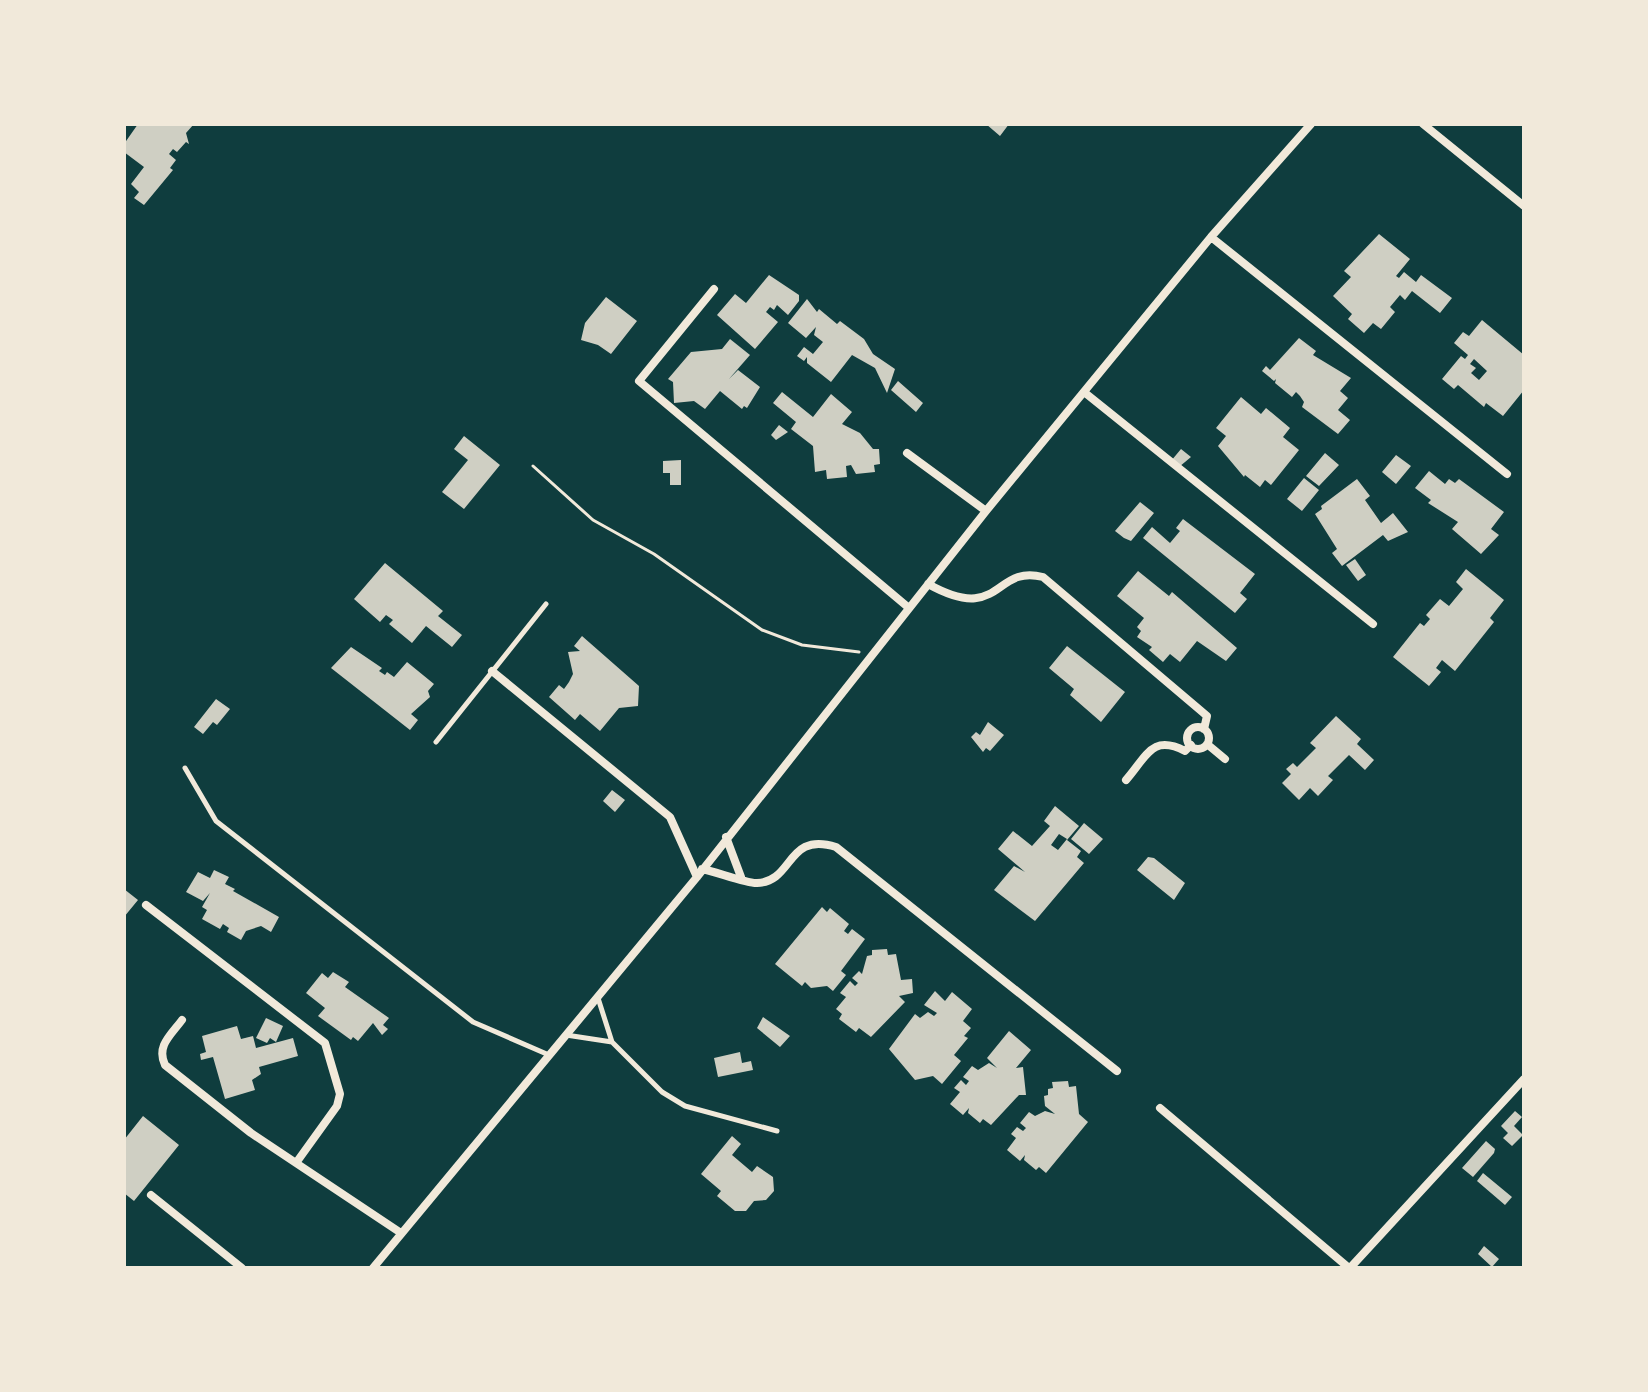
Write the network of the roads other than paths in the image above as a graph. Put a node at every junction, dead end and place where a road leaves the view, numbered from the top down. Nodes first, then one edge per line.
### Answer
1 (1311, 124) edge
2 (1423, 124) edge
3 (1524, 206) edge
4 (1211, 237) junction
5 (714, 289) dead end
6 (1084, 392) junction
7 (907, 453) dead end
8 (1507, 474) dead end
9 (986, 511) junction
10 (928, 584) junction
11 (546, 604) dead end
12 (909, 608) junction
13 (1373, 624) dead end
14 (492, 671) junction
15 (1204, 729) junction
16 (436, 742) dead end
17 (1207, 744) junction
18 (1191, 745) junction
19 (1225, 759) dead end
20 (185, 768) dead end
21 (1126, 780) dead end
22 (726, 837) junction
23 (702, 869) junction
24 (697, 877) junction
25 (741, 877) junction
26 (146, 905) dead end
27 (598, 997) junction
28 (182, 1020) dead end
29 (566, 1035) junction
30 (612, 1042) junction
31 (549, 1056) junction
32 (1117, 1071) dead end
33 (1524, 1079) edge
34 (1160, 1108) dead end
35 (777, 1131) dead end
36 (296, 1163) junction
37 (151, 1195) dead end
38 (401, 1233) junction
39 (242, 1268) edge
40 (373, 1268) edge
41 (1350, 1268) edge

1 - 4 street
2 - 3 street
4 - 6 street
4 - 8 street
5 - 12 street
6 - 9 street
6 - 13 street
7 - 9 street
9 - 10 street
10 - 12 street
10 - 15 street
11 - 14 lane
12 - 22 street
14 - 16 lane
14 - 24 street
15 - 17 street
15 - 18 street
17 - 18 street
17 - 19 street
18 - 21 street
20 - 31 lane
22 - 23 street
22 - 25 street
23 - 24 street
23 - 25 street
24 - 27 street
25 - 32 street
26 - 36 street
27 - 29 street
27 - 30 lane
28 - 36 street
29 - 30 lane
29 - 31 street
30 - 35 lane
31 - 38 street
33 - 41 street
34 - 41 street
36 - 38 street
37 - 39 street
38 - 40 street

